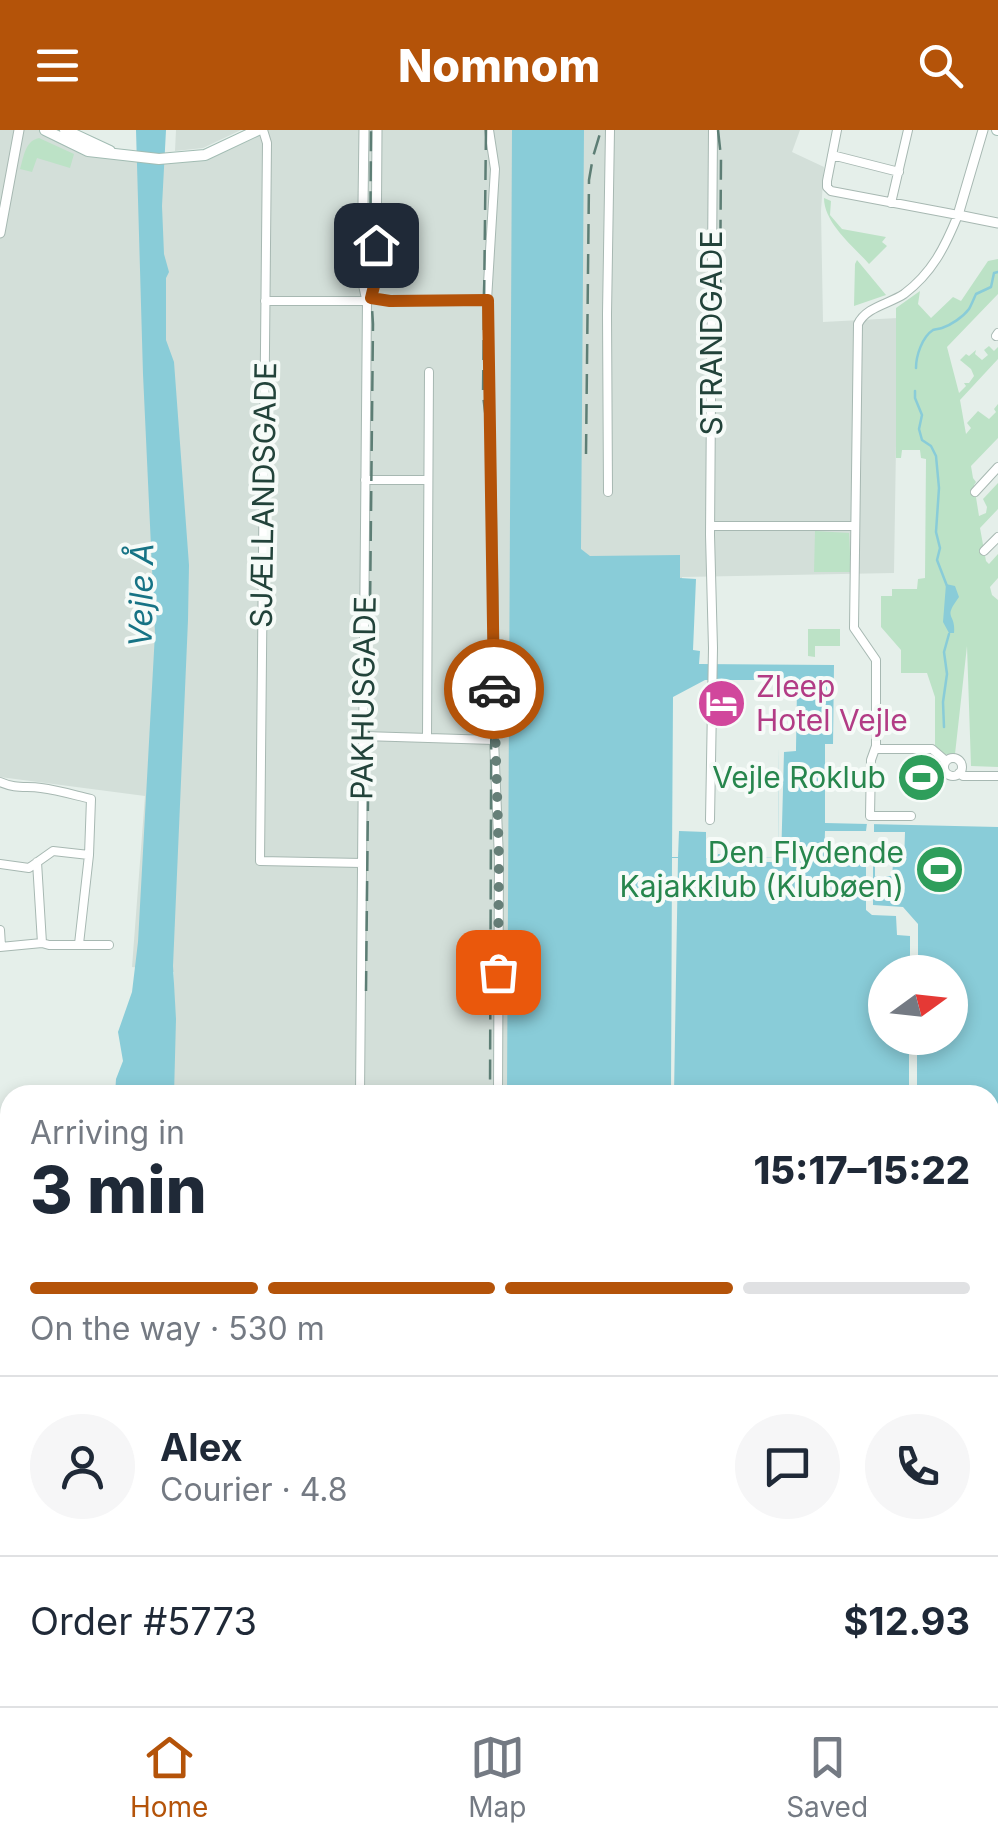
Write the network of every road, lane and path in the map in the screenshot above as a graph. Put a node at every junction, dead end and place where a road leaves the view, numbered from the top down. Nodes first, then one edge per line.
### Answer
1 (18, 130) edge
2 (45, 130) edge
3 (65, 130) edge
4 (260, 130) edge
5 (364, 130) edge
6 (377, 130) edge
7 (490, 130) edge
8 (610, 130) edge
9 (713, 130) edge
10 (837, 130) edge
11 (908, 130) edge
12 (983, 130) edge
13 (124, 156) junction
14 (832, 156) junction
15 (898, 172) junction
16 (891, 202) junction
17 (958, 216) junction
18 (998, 223) edge
19 (0, 229) edge
20 (369, 300) junction
21 (488, 300) junction
22 (265, 301) junction
23 (428, 372) dead end
24 (998, 467) edge
25 (365, 480) junction
26 (428, 480) junction
27 (608, 492) dead end
28 (974, 492) dead end
29 (855, 526) junction
30 (710, 531) junction
31 (998, 538) edge
32 (984, 552) dead end
33 (363, 736) junction
34 (427, 738) junction
35 (494, 740) junction
36 (875, 749) junction
37 (998, 776) edge
38 (0, 782) edge
39 (911, 816) dead end
40 (710, 820) dead end
41 (88, 855) junction
42 (487, 859) dead end
43 (499, 859) junction
44 (37, 862) junction
45 (0, 864) edge
46 (362, 864) junction
47 (0, 930) edge
48 (42, 943) junction
49 (80, 944) junction
50 (110, 944) dead end
51 (0, 947) edge
52 (360, 1085) edge
53 (498, 1085) edge

1 - 19 street
2 - 13 main road
3 - 13 main road
4 - 13 main road
4 - 22 street, SJÆLLANDSGADE
5 - 20 street, PAKHUSGADE
6 - 20 street, PAKHUSGADE
7 - 21 street
8 - 27 street
9 - 30 street, STRANDGADE
10 - 14 street
11 - 15 street
12 - 17 street
14 - 15 street
14 - 16 street
15 - 16 street
16 - 17 street
17 - 18 street
17 - 29 street
20 - 21 street
20 - 22 street
20 - 25 street, PAKHUSGADE
21 - 35 street
22 - 46 street, SJÆLLANDSGADE
23 - 26 street
24 - 28 street
25 - 26 street
25 - 33 street, PAKHUSGADE
26 - 34 street
29 - 30 street
29 - 36 street
30 - 40 street, STRANDGADE
31 - 32 street
33 - 34 street
33 - 46 street, PAKHUSGADE
34 - 35 street
35 - 43 street
36 - 37 street
36 - 39 street
38 - 41 street
41 - 44 street
41 - 49 street
42 - 43 street
43 - 53 street
44 - 45 street
44 - 48 street
46 - 52 street, PAKHUSGADE
47 - 51 street
48 - 49 street
48 - 51 street
49 - 50 street

